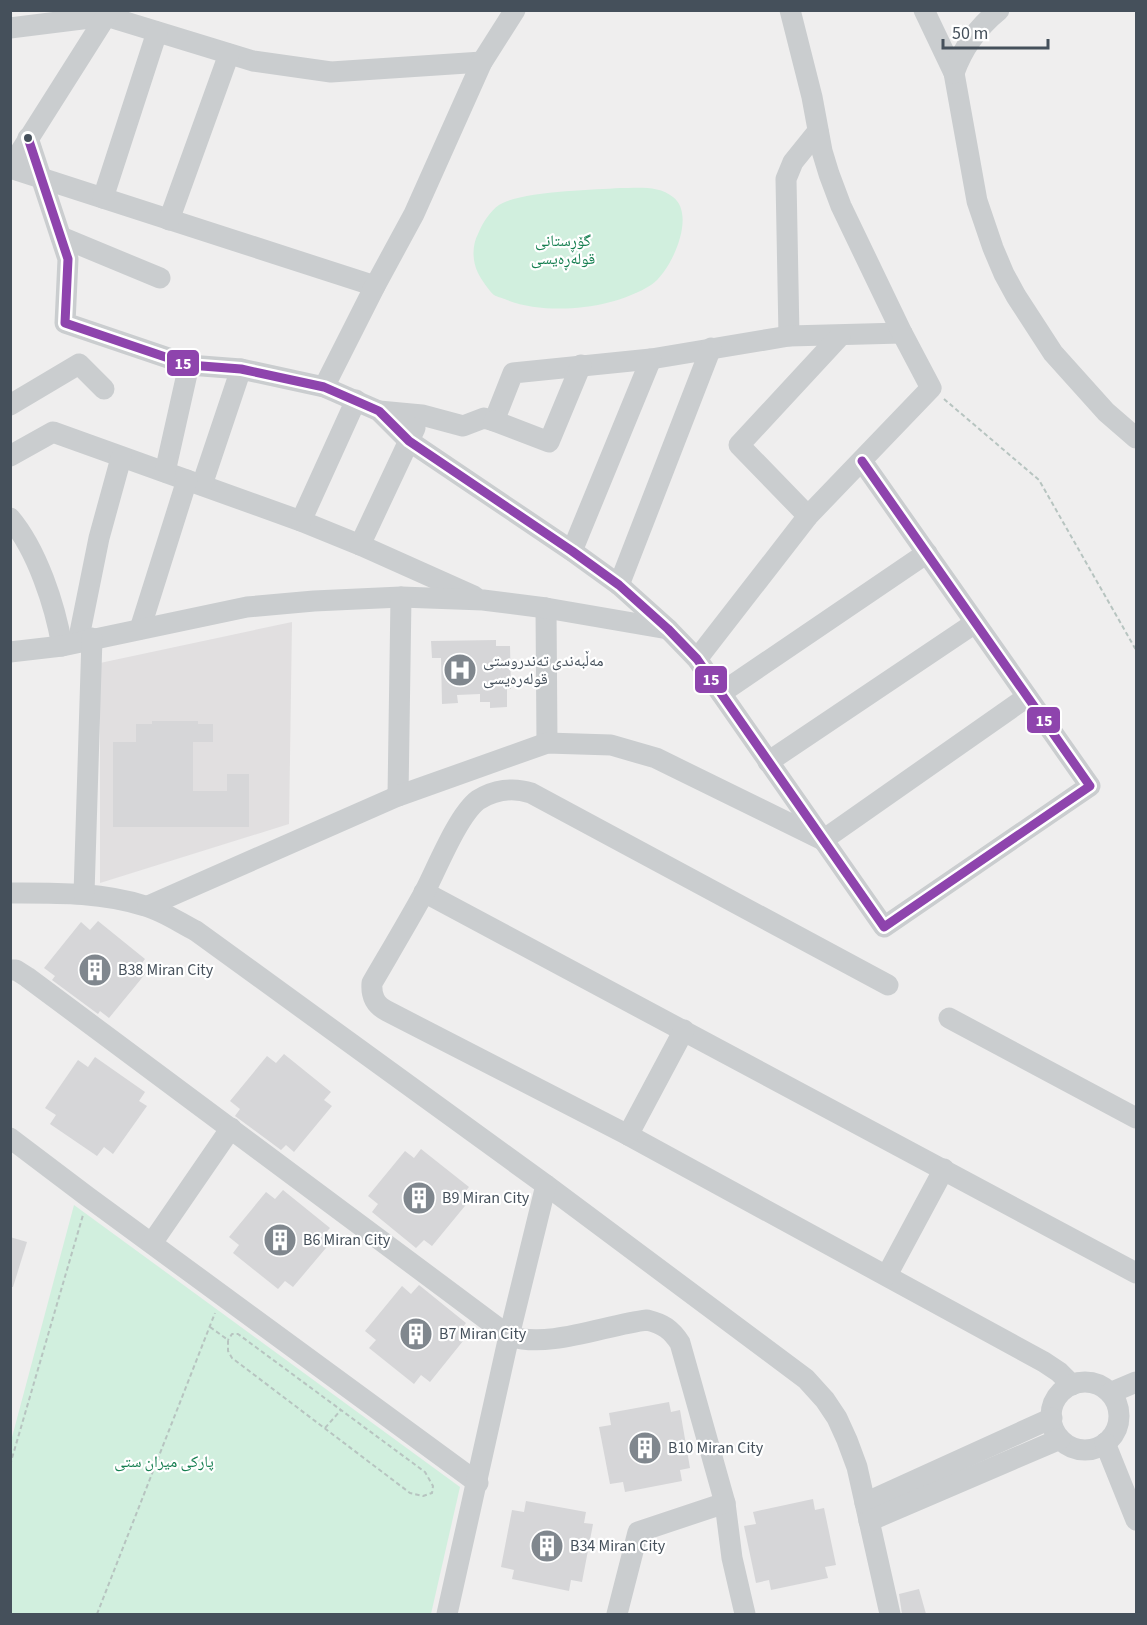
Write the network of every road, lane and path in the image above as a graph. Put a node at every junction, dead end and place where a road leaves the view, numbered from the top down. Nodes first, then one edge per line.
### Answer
1 (515, 10) edge
2 (790, 10) edge
3 (924, 10) edge
4 (999, 10) edge
5 (108, 14) edge
6 (10, 28) edge
7 (157, 33) junction
8 (229, 54) junction
9 (482, 62) junction
10 (954, 73) junction
11 (818, 130) junction
12 (28, 138) junction
13 (10, 168) edge
14 (41, 178) junction
15 (103, 198) junction
16 (169, 220) junction
17 (61, 237) junction
18 (160, 278) dead end
19 (375, 286) junction
20 (902, 333) junction
21 (789, 336) junction
22 (840, 336) junction
23 (711, 348) junction
24 (651, 359) junction
25 (189, 365) junction
26 (581, 365) junction
27 (241, 369) junction
28 (324, 387) junction
29 (931, 388) junction
30 (104, 389) dead end
31 (356, 400) junction
32 (10, 405) edge
33 (379, 411) junction
34 (422, 414) junction
35 (494, 421) junction
36 (1137, 438) edge
37 (409, 441) junction
38 (10, 456) edge
39 (121, 458) junction
40 (862, 461) junction
41 (165, 472) junction
42 (194, 482) junction
43 (808, 516) junction
44 (10, 518) edge
45 (301, 521) junction
46 (360, 545) junction
47 (572, 551) junction
48 (927, 553) junction
49 (619, 585) junction
50 (400, 597) junction
51 (483, 600) junction
52 (546, 608) junction
53 (975, 623) junction
54 (140, 629) junction
55 (668, 629) junction
56 (77, 642) junction
57 (1137, 650) edge
58 (10, 652) edge
59 (697, 659) junction
60 (721, 693) junction
61 (1027, 697) junction
62 (547, 743) junction
63 (768, 762) junction
64 (398, 796) junction
65 (823, 840) junction
66 (424, 892) junction
67 (10, 893) edge
68 (84, 894) junction
69 (148, 906) junction
70 (10, 970) edge
71 (888, 985) dead end
72 (950, 1018) dead end
73 (684, 1030) junction
74 (1137, 1118) edge
75 (231, 1128) junction
76 (628, 1135) junction
77 (10, 1138) edge
78 (944, 1169) junction
79 (546, 1185) junction
80 (88, 1197) junction
81 (152, 1243) junction
82 (1137, 1273) edge
83 (887, 1275) junction
84 (222, 1295) junction
85 (210, 1327) junction
86 (509, 1336) junction
87 (228, 1340) junction
88 (1137, 1382) edge
89 (1072, 1385) junction
90 (1110, 1393) junction
91 (1128, 1409) edge
92 (341, 1410) junction
93 (1052, 1418) junction
94 (325, 1428) junction
95 (1060, 1438) junction
96 (1105, 1443) junction
97 (10, 1466) edge
98 (478, 1483) junction
99 (725, 1503) junction
100 (867, 1512) junction
101 (1137, 1520) edge
102 (97, 1614) edge
103 (447, 1614) edge
104 (617, 1614) edge
105 (745, 1614) edge
106 (890, 1614) edge

1 - 9 street
2 - 11 street
3 - 10 street
4 - 10 street
5 - 6 street
5 - 7 street
5 - 12 street
7 - 8 street
7 - 15 street
8 - 9 street
8 - 16 street
9 - 19 street
10 - 36 street
11 - 20 street
11 - 21 street
12 - 13 street
12 - 14 street
13 - 14 street
14 - 15 street
14 - 17 street
15 - 16 street
16 - 19 street
17 - 18 street
17 - 25 street
19 - 28 street
20 - 22 street
20 - 29 street
21 - 22 street
21 - 23 street
22 - 43 street
23 - 24 street
23 - 49 street
24 - 26 street
24 - 47 street
25 - 27 street
25 - 41 street
26 - 35 street
26 - 35 street
27 - 28 street
27 - 42 street
28 - 31 street
29 - 40 street
29 - 57 path
30 - 32 street
31 - 33 street
31 - 45 street
33 - 34 street
33 - 37 street
34 - 35 street
34 - 37 street
37 - 46 street
37 - 47 street
38 - 39 street
39 - 41 street
39 - 56 street
40 - 43 street
40 - 48 street
41 - 42 street
42 - 45 street
42 - 54 street
43 - 59 street
44 - 56 street
45 - 46 street
46 - 51 street
47 - 49 street
48 - 53 street
48 - 60 street
49 - 55 street
50 - 51 street
50 - 54 street
50 - 64 street
51 - 52 street
52 - 55 street
52 - 62 street
53 - 61 street
53 - 63 street
54 - 56 street
55 - 59 street
56 - 58 street
56 - 68 street
59 - 60 street
60 - 63 street
61 - 65 street
61 - 65 street
62 - 64 street
62 - 65 street
63 - 65 street
64 - 69 street
66 - 71 street
66 - 73 street
66 - 76 street
67 - 68 street
68 - 69 street
69 - 79 street
70 - 75 street
72 - 74 street
73 - 76 street
73 - 78 street
75 - 81 street
75 - 86 street
76 - 83 street
77 - 80 street
78 - 82 street
78 - 83 street
79 - 86 street
79 - 100 street
80 - 81 street
80 - 97 path
81 - 84 street
83 - 89 street
84 - 85 path
84 - 98 street
85 - 87 path
85 - 102 path
86 - 98 street
86 - 99 street
87 - 92 path
87 - 94 path
88 - 90 street
89 - 90 street
89 - 93 street
90 - 91 street
91 - 96 street
92 - 94 path
92 - 94 path
93 - 95 street
93 - 100 street
95 - 96 street
95 - 100 street
96 - 101 street
98 - 103 street
99 - 104 street
99 - 105 street
100 - 106 street

